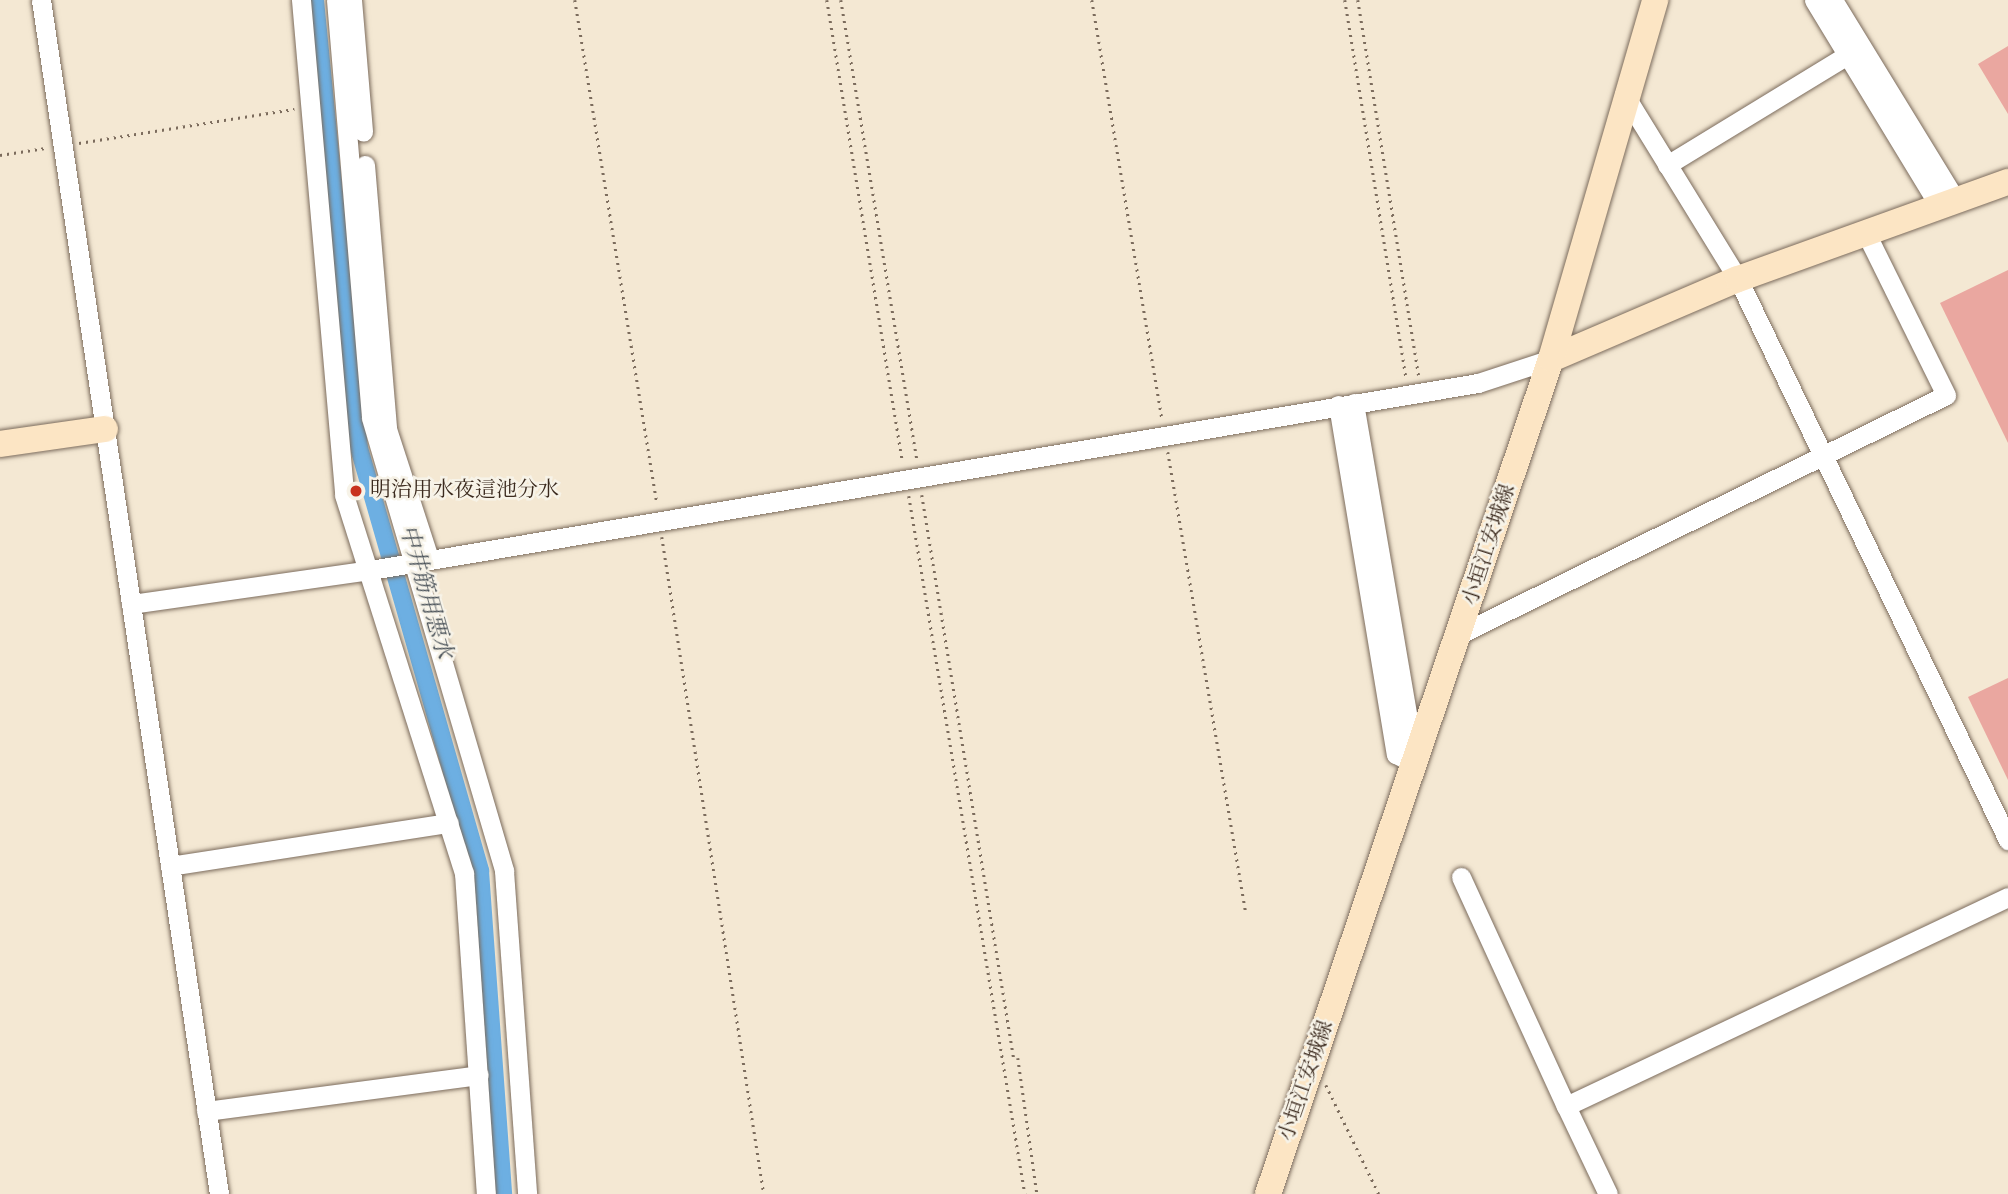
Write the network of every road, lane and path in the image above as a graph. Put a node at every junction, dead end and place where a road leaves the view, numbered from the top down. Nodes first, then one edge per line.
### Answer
1 (41, 0) edge
2 (301, 0) edge
3 (337, 0) edge
4 (352, 0) edge
5 (575, 0) edge
6 (827, 0) edge
7 (841, 0) edge
8 (1092, 0) edge
9 (1345, 0) edge
10 (1358, 0) edge
11 (1655, 0) edge
12 (1814, 0) edge
13 (1833, 0) edge
14 (1847, 55) junction
15 (1624, 94) junction
16 (310, 107) junction
17 (63, 145) junction
18 (0, 155) edge
19 (1667, 165) junction
20 (2008, 182) edge
21 (1948, 204) junction
22 (1866, 233) junction
23 (1738, 279) junction
24 (1550, 359) junction
25 (1415, 393) junction
26 (1346, 404) junction
27 (105, 429) junction
28 (1165, 435) junction
29 (0, 444) edge
30 (1824, 456) junction
31 (912, 477) junction
32 (659, 518) junction
33 (415, 560) junction
34 (377, 569) junction
35 (131, 604) junction
36 (1462, 633) junction
37 (1416, 764) junction
38 (449, 823) junction
39 (2008, 841) edge
40 (169, 860) junction
41 (1461, 877) dead end
42 (2008, 897) edge
43 (1246, 912) dead end
44 (1314, 1060) junction
45 (479, 1075) junction
46 (1566, 1106) junction
47 (205, 1111) junction
48 (219, 1194) edge
49 (486, 1194) edge
50 (527, 1194) edge
51 (764, 1194) edge
52 (1024, 1194) edge
53 (1037, 1194) edge
54 (1268, 1194) edge
55 (1379, 1194) edge
56 (1608, 1194) edge

1 - 17 street
2 - 16 street
3 - 33 street
4 - 33 street
5 - 32 path
6 - 31 path
7 - 31 path
8 - 28 path
9 - 25 path
10 - 25 path
11 - 15 main road, 小垣江安城線
12 - 14 street
13 - 21 street
14 - 19 street
14 - 21 street
15 - 19 street
15 - 24 main road, 小垣江安城線
16 - 17 path
16 - 34 street
17 - 18 path
17 - 27 street
19 - 23 street
20 - 21 main road
21 - 22 main road
22 - 23 main road
22 - 30 street
23 - 24 main road
23 - 30 street
24 - 25 street
24 - 36 main road, 小垣江安城線
25 - 26 street
26 - 28 street
26 - 37 street
27 - 29 main road
27 - 35 street
28 - 31 street
28 - 43 path
30 - 36 street
30 - 39 street
31 - 32 street
31 - 52 path
31 - 53 path
32 - 33 street
32 - 51 path
33 - 34 street
33 - 50 street
34 - 35 street
34 - 38 street
35 - 40 street
36 - 37 main road, 小垣江安城線
37 - 44 main road, 小垣江安城線
38 - 40 street
38 - 45 street
40 - 47 street
41 - 46 street
42 - 46 street
44 - 54 main road, 小垣江安城線
44 - 55 path
45 - 47 street
45 - 49 street
46 - 56 street
47 - 48 street

